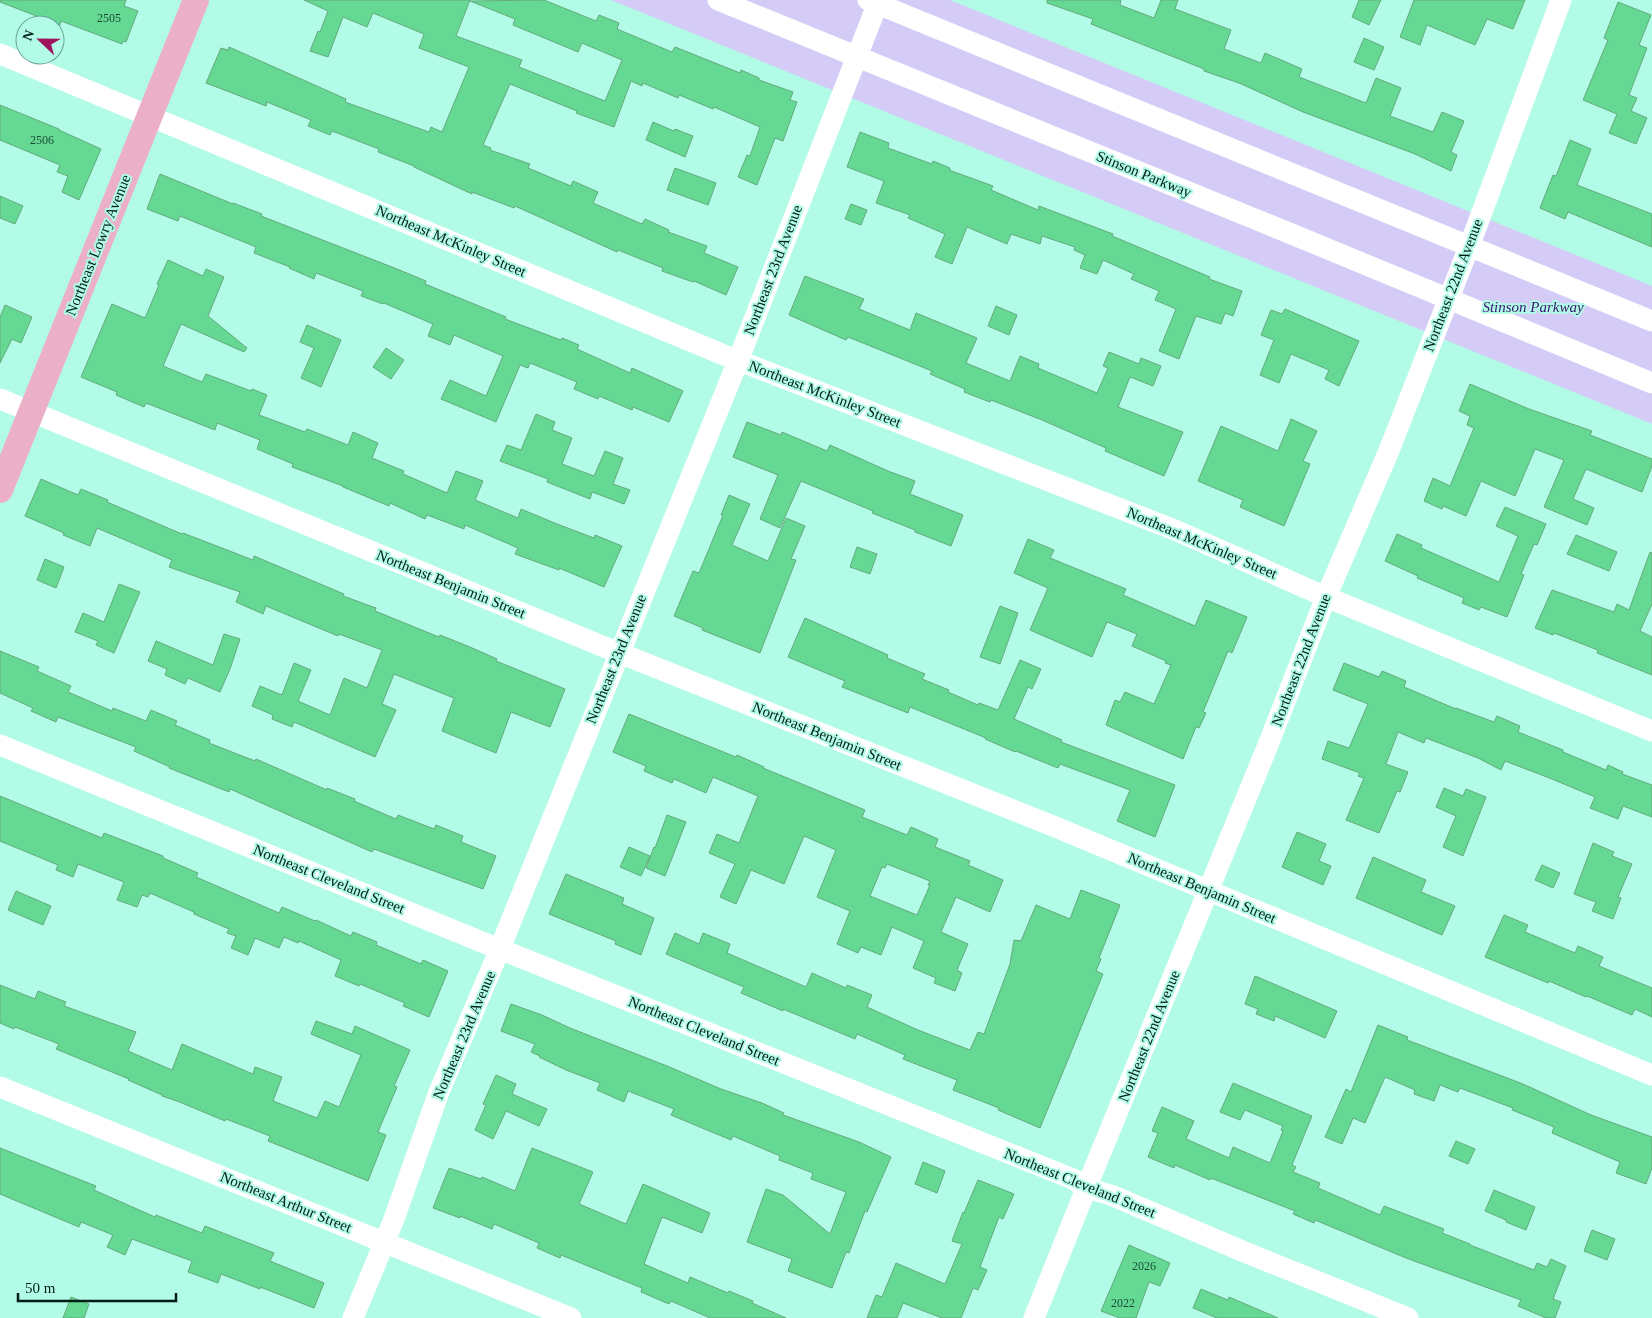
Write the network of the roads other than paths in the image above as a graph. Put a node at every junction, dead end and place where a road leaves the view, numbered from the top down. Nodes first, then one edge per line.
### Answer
1 (196, 0) edge
2 (718, 0) edge
3 (1561, 0) edge
4 (875, 1) edge
5 (0, 54) edge
6 (858, 57) junction
7 (150, 116) junction
8 (1469, 247) junction
9 (1448, 299) junction
10 (1652, 321) edge
11 (738, 360) junction
12 (1652, 384) edge
13 (0, 399) edge
14 (31, 412) junction
15 (0, 490) edge
16 (1326, 597) junction
17 (619, 652) junction
18 (1652, 731) edge
19 (0, 745) edge
20 (1208, 891) junction
21 (499, 948) junction
22 (1652, 1075) edge
23 (0, 1087) edge
24 (1086, 1188) junction
25 (386, 1242) junction
26 (353, 1318) edge
27 (571, 1318) edge
28 (1034, 1318) edge
29 (1408, 1318) edge

1 - 7 main road, Northeast Lowry Avenue
2 - 6 street, Stinson Parkway
3 - 8 street, Northeast 22nd Avenue
4 - 6 street, Northeast 23rd Avenue
4 - 8 street
5 - 7 street, Northeast McKinley Street
6 - 9 street, Stinson Parkway
6 - 11 street, Northeast 23rd Avenue
7 - 11 street, Northeast McKinley Street
7 - 14 main road, Northeast Lowry Avenue
8 - 9 street, Northeast 22nd Avenue
8 - 10 street
9 - 12 street, Stinson Parkway
9 - 16 street, Northeast 22nd Avenue
11 - 16 street, Northeast McKinley Street
11 - 17 street, Northeast 23rd Avenue
13 - 14 street, Northeast Benjamin Street
14 - 15 main road, Northeast Lowry Avenue
14 - 17 street, Northeast Benjamin Street
16 - 18 street, Northeast McKinley Street
16 - 20 street, Northeast 22nd Avenue
17 - 20 street, Northeast Benjamin Street
17 - 21 street, Northeast 23rd Avenue
19 - 21 street, Northeast Cleveland Street
20 - 22 street, Northeast Benjamin Street
20 - 24 street, Northeast 22nd Avenue
21 - 24 street, Northeast Cleveland Street
21 - 25 street, Northeast 23rd Avenue
23 - 25 street, Northeast Arthur Street
24 - 28 street, Northeast 22nd Avenue
24 - 29 street, Northeast Cleveland Street
25 - 26 street, Northeast 23rd Avenue
25 - 27 street, Northeast Arthur Street

